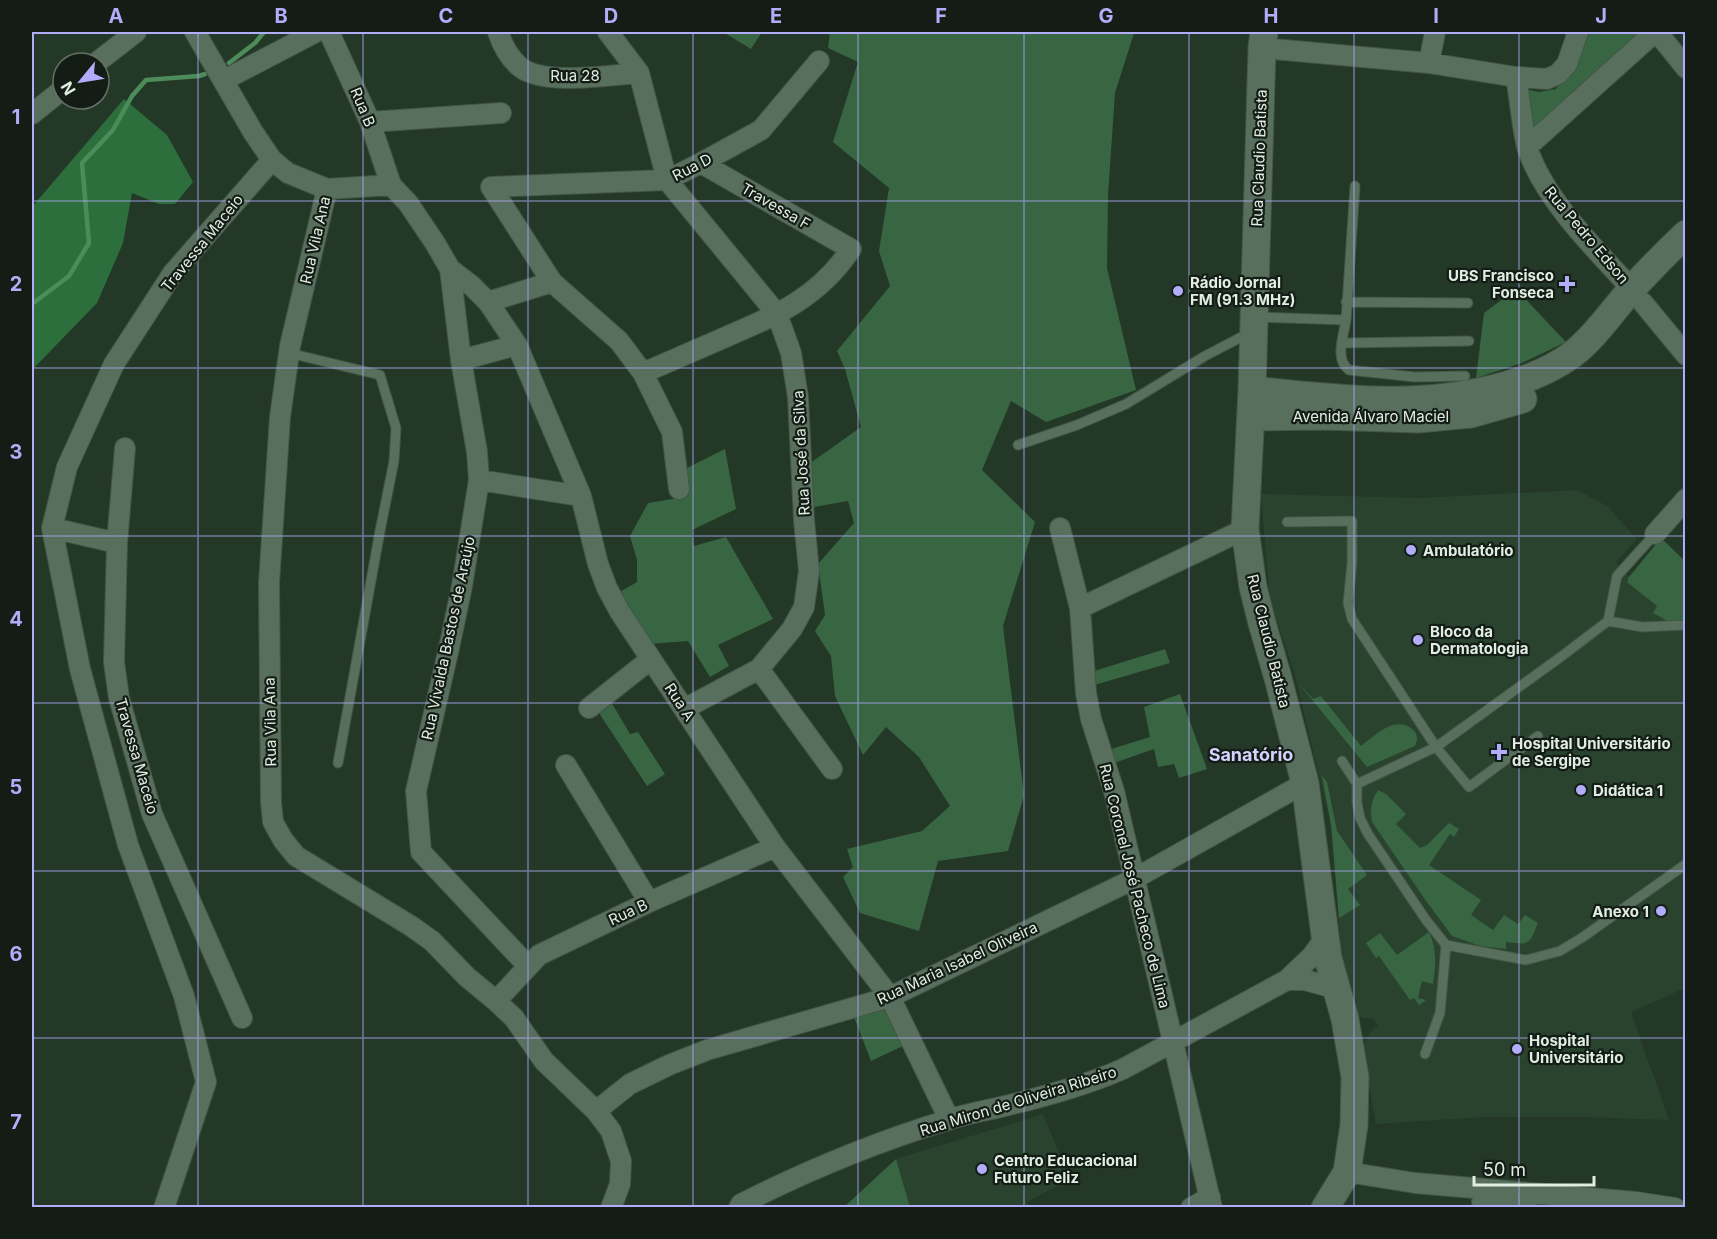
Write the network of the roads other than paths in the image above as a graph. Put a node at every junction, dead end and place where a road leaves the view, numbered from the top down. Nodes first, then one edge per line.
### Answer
1 (136, 32) edge
2 (195, 32) edge
3 (316, 32) edge
4 (329, 32) edge
5 (498, 32) edge
6 (1435, 32) edge
7 (1578, 32) edge
8 (1656, 32) edge
9 (616, 35) edge
10 (1263, 40) edge
11 (111, 51) edge
12 (819, 61) dead end
13 (1430, 63) junction
14 (1686, 68) edge
15 (639, 73) junction
16 (1516, 77) junction
17 (224, 80) junction
18 (51, 99) edge
19 (501, 113) dead end
20 (32, 114) edge
21 (370, 122) junction
22 (1527, 147) junction
23 (272, 160) junction
24 (701, 164) junction
25 (666, 180) junction
26 (391, 185) junction
27 (1355, 186) dead end
28 (327, 189) junction
29 (1686, 234) edge
30 (1686, 259) edge
31 (450, 269) junction
32 (552, 282) junction
33 (1637, 296) junction
34 (488, 302) junction
35 (1346, 302) junction
36 (1468, 303) dead end
37 (777, 314) junction
38 (1346, 320) junction
39 (1254, 323) junction
40 (1469, 341) dead end
41 (1343, 343) junction
42 (517, 345) junction
43 (289, 353) junction
44 (1686, 356) edge
45 (461, 360) junction
46 (643, 373) junction
47 (1465, 376) dead end
48 (1252, 404) junction
49 (1018, 445) dead end
50 (125, 448) dead end
51 (479, 480) junction
52 (679, 489) dead end
53 (581, 496) junction
54 (1686, 499) edge
55 (1287, 522) dead end
56 (52, 528) junction
57 (1060, 528) dead end
58 (1245, 529) junction
59 (1654, 534) joint
60 (117, 543) junction
61 (1080, 608) junction
62 (1608, 621) junction
63 (1686, 625) edge
64 (651, 659) junction
65 (759, 669) junction
66 (590, 708) dead end
67 (684, 709) junction
68 (1538, 736) dead end
69 (1436, 747) junction
70 (1342, 761) dead end
71 (338, 763) dead end
72 (566, 765) dead end
73 (832, 769) dead end
74 (1305, 783) junction
75 (1358, 784) junction
76 (775, 847) junction
77 (1686, 864) edge
78 (1134, 879) junction
79 (649, 902) junction
80 (1325, 938) junction
81 (1446, 945) junction
82 (528, 966) junction
83 (1287, 980) junction
84 (1337, 989) junction
85 (890, 997) junction
86 (496, 1001) junction
87 (242, 1018) dead end
88 (1174, 1042) junction
89 (1425, 1054) dead end
90 (596, 1111) junction
91 (949, 1119) junction
92 (1345, 1176) junction
93 (1211, 1202) edge
94 (1620, 1205) edge
95 (740, 1206) edge
96 (164, 1208) edge
97 (611, 1208) edge
98 (1191, 1208) edge
99 (1325, 1208) edge
100 (1527, 1208) edge
101 (1675, 1208) edge

1 - 11 street
2 - 17 street
3 - 17 street
4 - 21 street, Rua B
5 - 15 street, Rua 28
6 - 13 street
7 - 16 street
8 - 14 street
8 - 22 street
9 - 15 street
10 - 13 street
10 - 39 main road, Rua Claudio Batista
12 - 24 street, Rua D
13 - 16 street
15 - 25 street
16 - 22 street, Rua Pedro Edson
17 - 23 street
18 - 20 street
19 - 21 street
21 - 26 street, Rua B
22 - 33 street, Rua Pedro Edson
23 - 28 street
23 - 56 street, Travessa Maceio
24 - 25 street, Rua D
24 - 37 street, Travessa F
25 - 32 street, Rua D
25 - 37 street, Rua José da Silva
26 - 28 street
26 - 31 street
27 - 35 lane
28 - 43 street, Rua Vila Ana
29 - 33 main road, Avenida Álvaro Maciel
30 - 33 main road, Avenida Álvaro Maciel
31 - 34 street, Rua A
31 - 45 street, Rua Vivalda Bastos de Araújo
32 - 34 street
32 - 46 street
33 - 44 street, Rua Pedro Edson
33 - 48 main road, Avenida Álvaro Maciel
34 - 42 street, Rua A
35 - 36 lane
35 - 38 lane
37 - 46 street
37 - 65 street, Rua José da Silva
38 - 39 lane
38 - 41 lane
39 - 48 main road, Rua Claudio Batista
39 - 49 lane
40 - 41 lane
41 - 47 lane
42 - 45 street
42 - 53 street, Rua A
43 - 71 lane
43 - 86 street, Rua Vila Ana
45 - 51 street, Rua Vivalda Bastos de Araújo
46 - 52 street
48 - 58 main road, Rua Claudio Batista
50 - 60 street, Travessa Maceio
51 - 53 street
51 - 82 street, Rua Vivalda Bastos de Araújo
53 - 64 street, Rua A
54 - 59 street
55 - 69 lane
56 - 60 street
56 - 96 street, Travessa Maceio
57 - 61 street, Rua Coronel José Pacheco de Lima
58 - 61 street
58 - 74 main road, Rua Claudio Batista
59 - 62 lane
60 - 87 street, Travessa Maceio
61 - 78 street, Rua Coronel José Pacheco de Lima
62 - 63 lane
62 - 69 lane
64 - 66 street
64 - 67 street, Rua A
65 - 67 street, Rua José da Silva
65 - 73 street
67 - 76 street, Rua A
68 - 69 lane
69 - 75 lane
70 - 75 lane
72 - 79 street
74 - 78 street, Rua Maria Isabel Oliveira
74 - 80 main road, Rua Claudio Batista
75 - 81 lane
76 - 79 street, Rua B
76 - 85 street, Rua A
77 - 81 lane
78 - 85 street, Rua Maria Isabel Oliveira
78 - 88 street, Rua Coronel José Pacheco de Lima
79 - 82 street, Rua B
80 - 83 street, Rua Miron de Oliveira Ribeiro
80 - 84 main road, Rua Claudio Batista
81 - 89 lane
82 - 86 street, Rua B
83 - 84 street
83 - 88 street, Rua Miron de Oliveira Ribeiro
84 - 92 main road, Rua Claudio Batista
85 - 90 street, Rua Maria Isabel Oliveira
85 - 91 street, Rua A
86 - 90 street, Rua Vila Ana
88 - 91 street, Rua Miron de Oliveira Ribeiro
88 - 93 street, Rua Coronel José Pacheco de Lima
90 - 97 street, Rua Vila Ana
91 - 95 street, Rua Miron de Oliveira Ribeiro
92 - 94 street
92 - 99 main road
92 - 100 street
93 - 98 street
94 - 101 street

